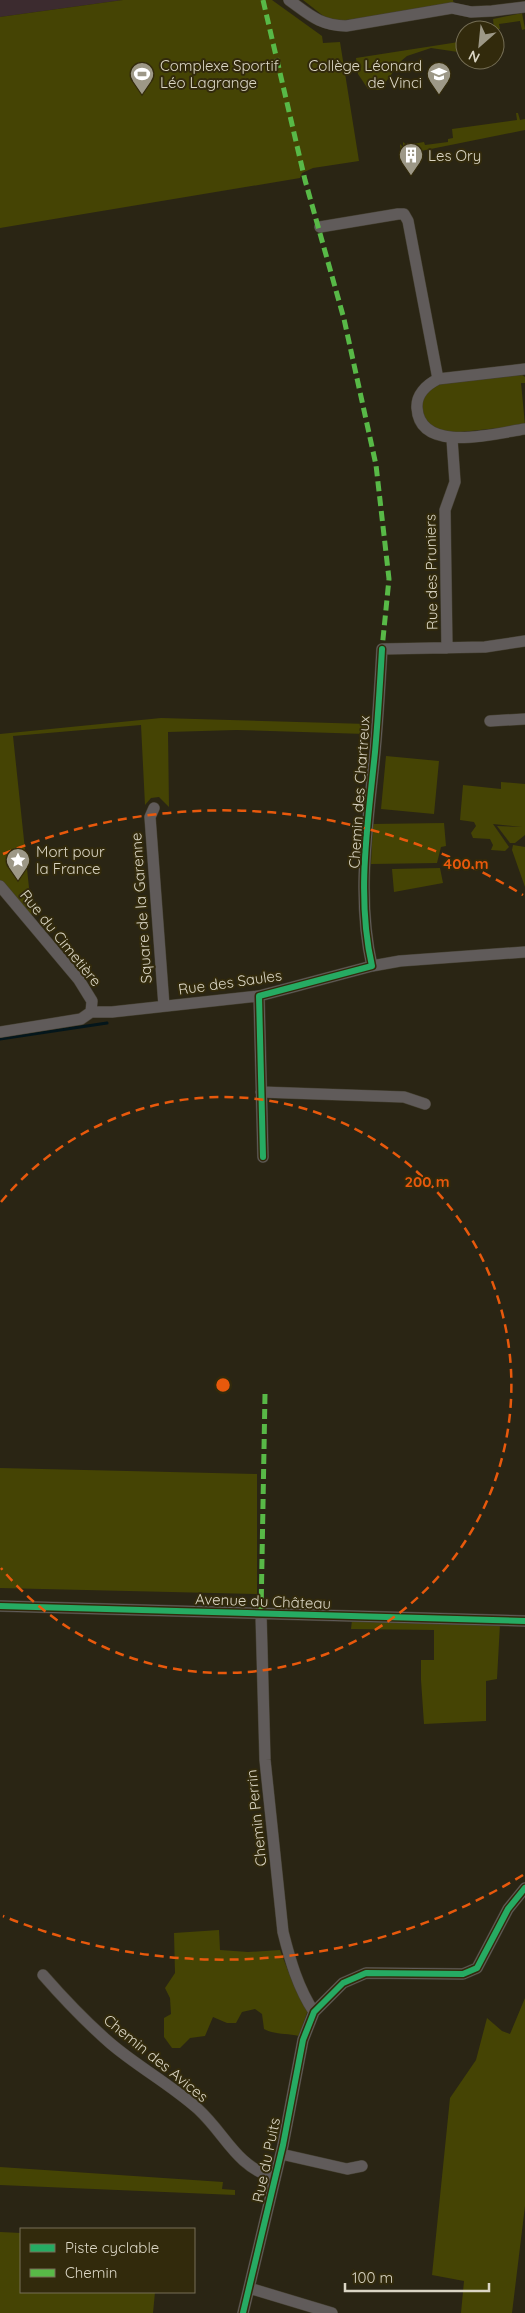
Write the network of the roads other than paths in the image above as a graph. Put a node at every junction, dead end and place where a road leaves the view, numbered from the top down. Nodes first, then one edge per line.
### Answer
1 (289, 0) edge
2 (525, 7) edge
3 (320, 227) dead end
4 (525, 369) edge
5 (438, 379) junction
6 (525, 429) edge
7 (452, 439) junction
8 (525, 641) edge
9 (447, 648) junction
10 (525, 719) edge
11 (490, 721) dead end
12 (154, 808) dead end
13 (0, 886) edge
14 (525, 952) edge
15 (372, 966) junction
16 (259, 996) junction
17 (164, 1006) junction
18 (91, 1012) junction
19 (0, 1032) edge
20 (261, 1092) junction
21 (424, 1104) dead end
22 (263, 1157) dead end
23 (0, 1606) edge
24 (261, 1614) junction
25 (525, 1621) edge
26 (525, 1888) edge
27 (43, 1976) dead end
28 (314, 2012) junction
29 (281, 2154) junction
30 (362, 2166) dead end
31 (275, 2179) junction
32 (249, 2288) junction
33 (243, 2313) edge
34 (332, 2313) edge

1 - 2 street
3 - 5 street
4 - 5 street
5 - 7 street
6 - 7 street
7 - 9 street, Rue des Pruniers
8 - 9 street
9 - 15 street, Chemin des Chartreux
10 - 11 street
12 - 17 street, Square de la Garenne
13 - 18 street, Rue du Cimetière
14 - 15 street, Rue des Saules
15 - 16 street, Rue des Saules
16 - 17 street, Rue des Saules
16 - 20 street
17 - 18 street, Rue des Saules
18 - 19 street, Rue des Saules
20 - 21 street
20 - 22 street
23 - 24 street, Avenue du Château
24 - 25 street, Avenue du Château
24 - 28 street, Chemin Perrin
26 - 28 street
27 - 31 street, Chemin des Avices
28 - 29 street, Rue du Puits
29 - 30 street, Rue du Puits
29 - 31 street, Rue du Puits
31 - 32 street, Rue du Puits
32 - 33 street, Rue du Puits
32 - 34 street

